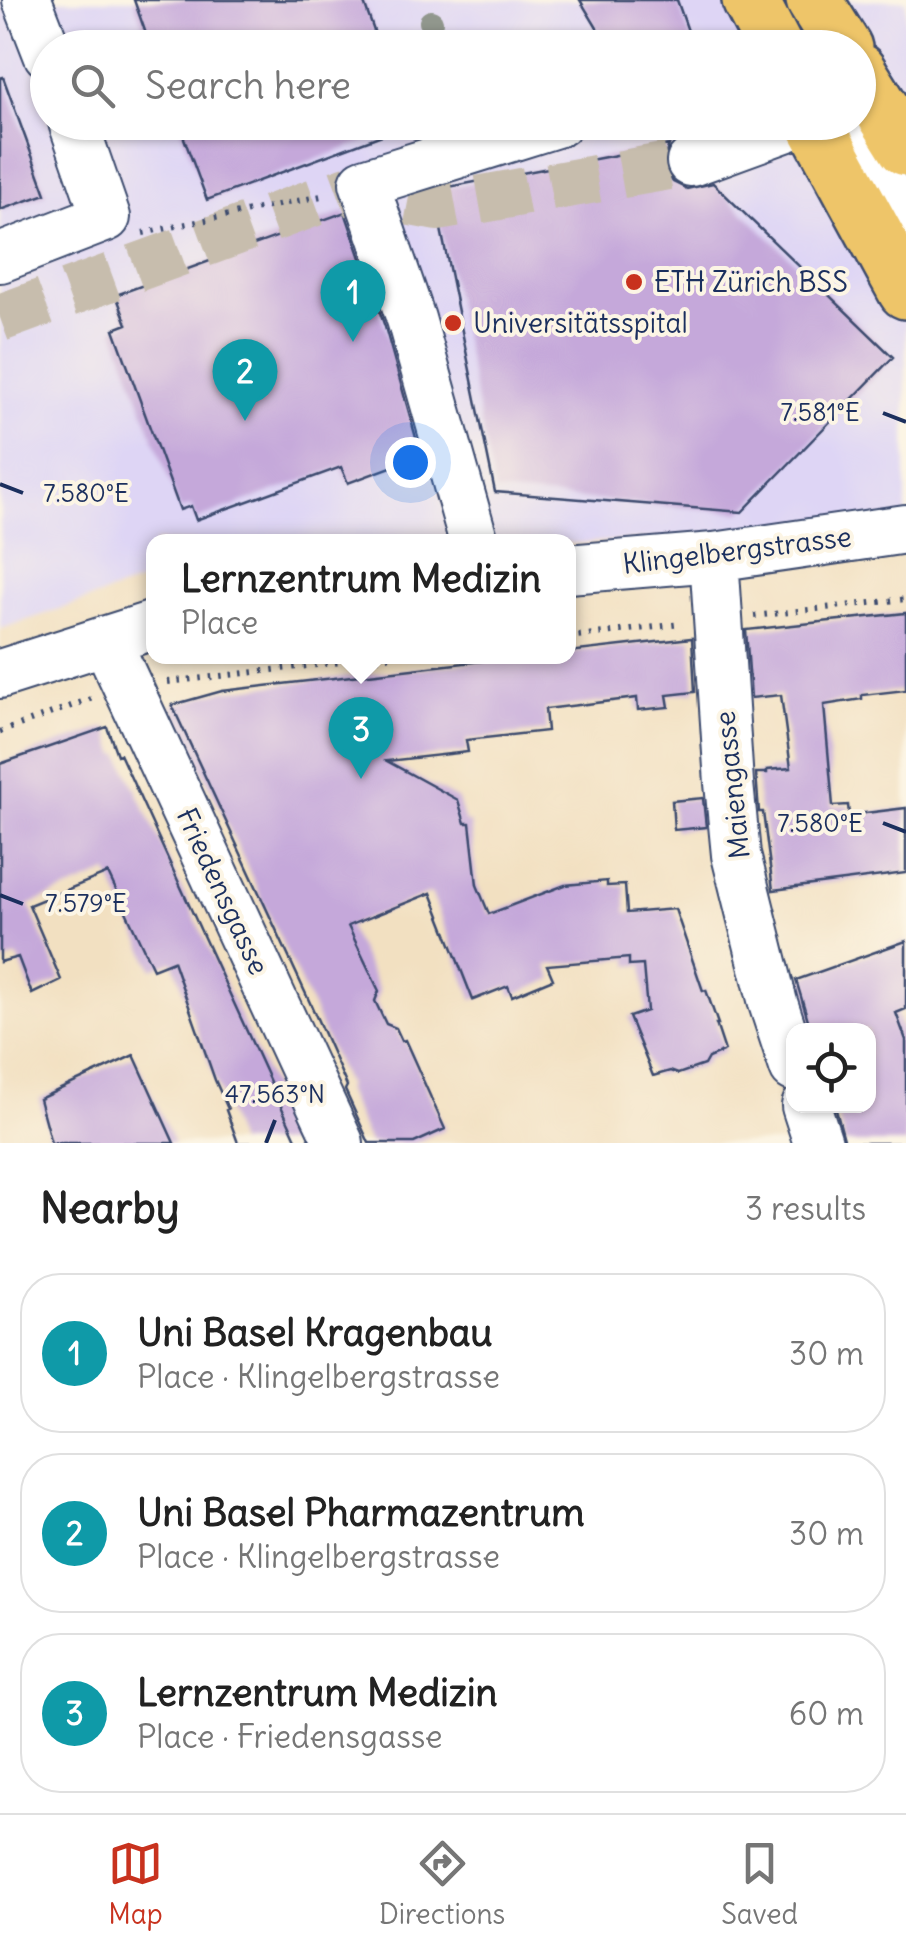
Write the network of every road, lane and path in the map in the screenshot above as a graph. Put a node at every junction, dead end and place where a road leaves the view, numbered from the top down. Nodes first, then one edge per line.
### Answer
1 (27, 0) edge
2 (814, 0) edge
3 (39, 30) edge
4 (833, 30) edge
5 (876, 99) edge
6 (79, 140) edge
7 (502, 140) edge
8 (752, 140) edge
9 (824, 140) edge
10 (854, 140) edge
11 (871, 140) edge
12 (906, 148) edge
13 (690, 162) tunnel mouth
14 (316, 198) dead end
15 (906, 200) edge
16 (106, 216) junction
17 (906, 226) edge
18 (0, 258) edge
19 (906, 291) edge
20 (906, 529) edge
21 (472, 534) edge
22 (714, 556) junction
23 (576, 568) edge
24 (146, 627) edge
25 (106, 640) junction
26 (323, 664) edge
27 (0, 674) edge
28 (126, 686) junction
29 (0, 732) edge
30 (786, 1042) edge
31 (808, 1113) edge
32 (338, 1143) edge
33 (818, 1143) edge

1 - 3 street
2 - 4 main road
5 - 12 main road
6 - 16 street
7 - 21 street
8 - 13 street
9 - 19 main road
10 - 17 street
11 - 15 street
14 - 16 path
16 - 18 street
20 - 22 street, Klingelbergstrasse
22 - 23 street, Klingelbergstrasse
22 - 30 street, Maiengasse
24 - 25 street
25 - 27 street
25 - 28 street, Friedensgasse
26 - 28 path
28 - 29 path
28 - 32 street, Friedensgasse
31 - 33 street

